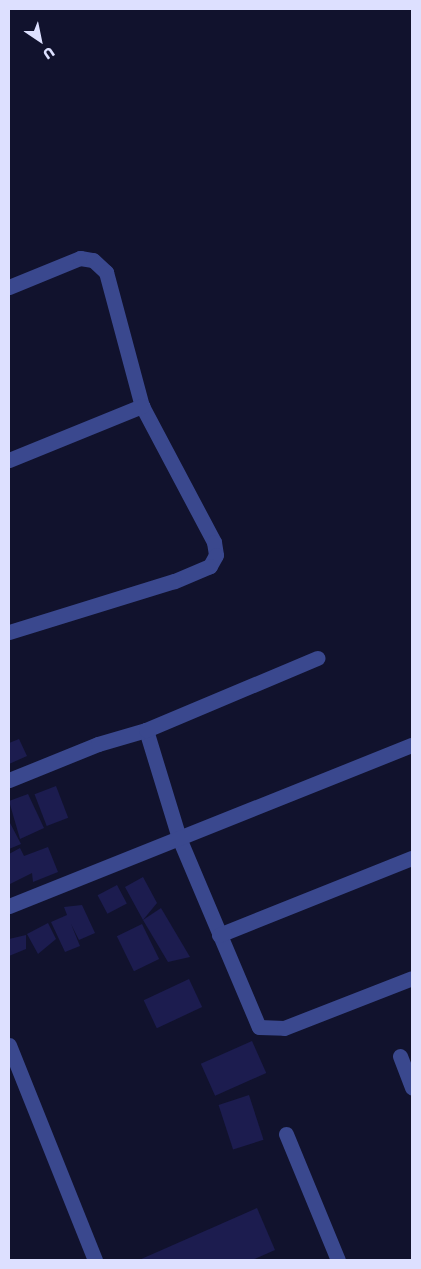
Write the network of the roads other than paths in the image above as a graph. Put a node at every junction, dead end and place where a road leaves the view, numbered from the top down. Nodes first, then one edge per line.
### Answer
1 (9, 287) edge
2 (142, 406) junction
3 (9, 460) edge
4 (9, 632) edge
5 (317, 658) dead end
6 (146, 730) junction
7 (412, 745) edge
8 (9, 780) edge
9 (179, 838) junction
10 (412, 858) edge
11 (9, 906) edge
12 (219, 935) junction
13 (412, 978) edge
14 (9, 1045) edge
15 (400, 1056) dead end
16 (412, 1088) edge
17 (286, 1134) dead end
18 (95, 1260) edge
19 (338, 1260) edge

1 - 2 street
2 - 3 street
2 - 4 street
5 - 6 street
6 - 8 street
6 - 9 street
7 - 9 street
9 - 11 street
9 - 12 street
10 - 12 street
12 - 13 street
14 - 18 street
15 - 16 street
17 - 19 street

